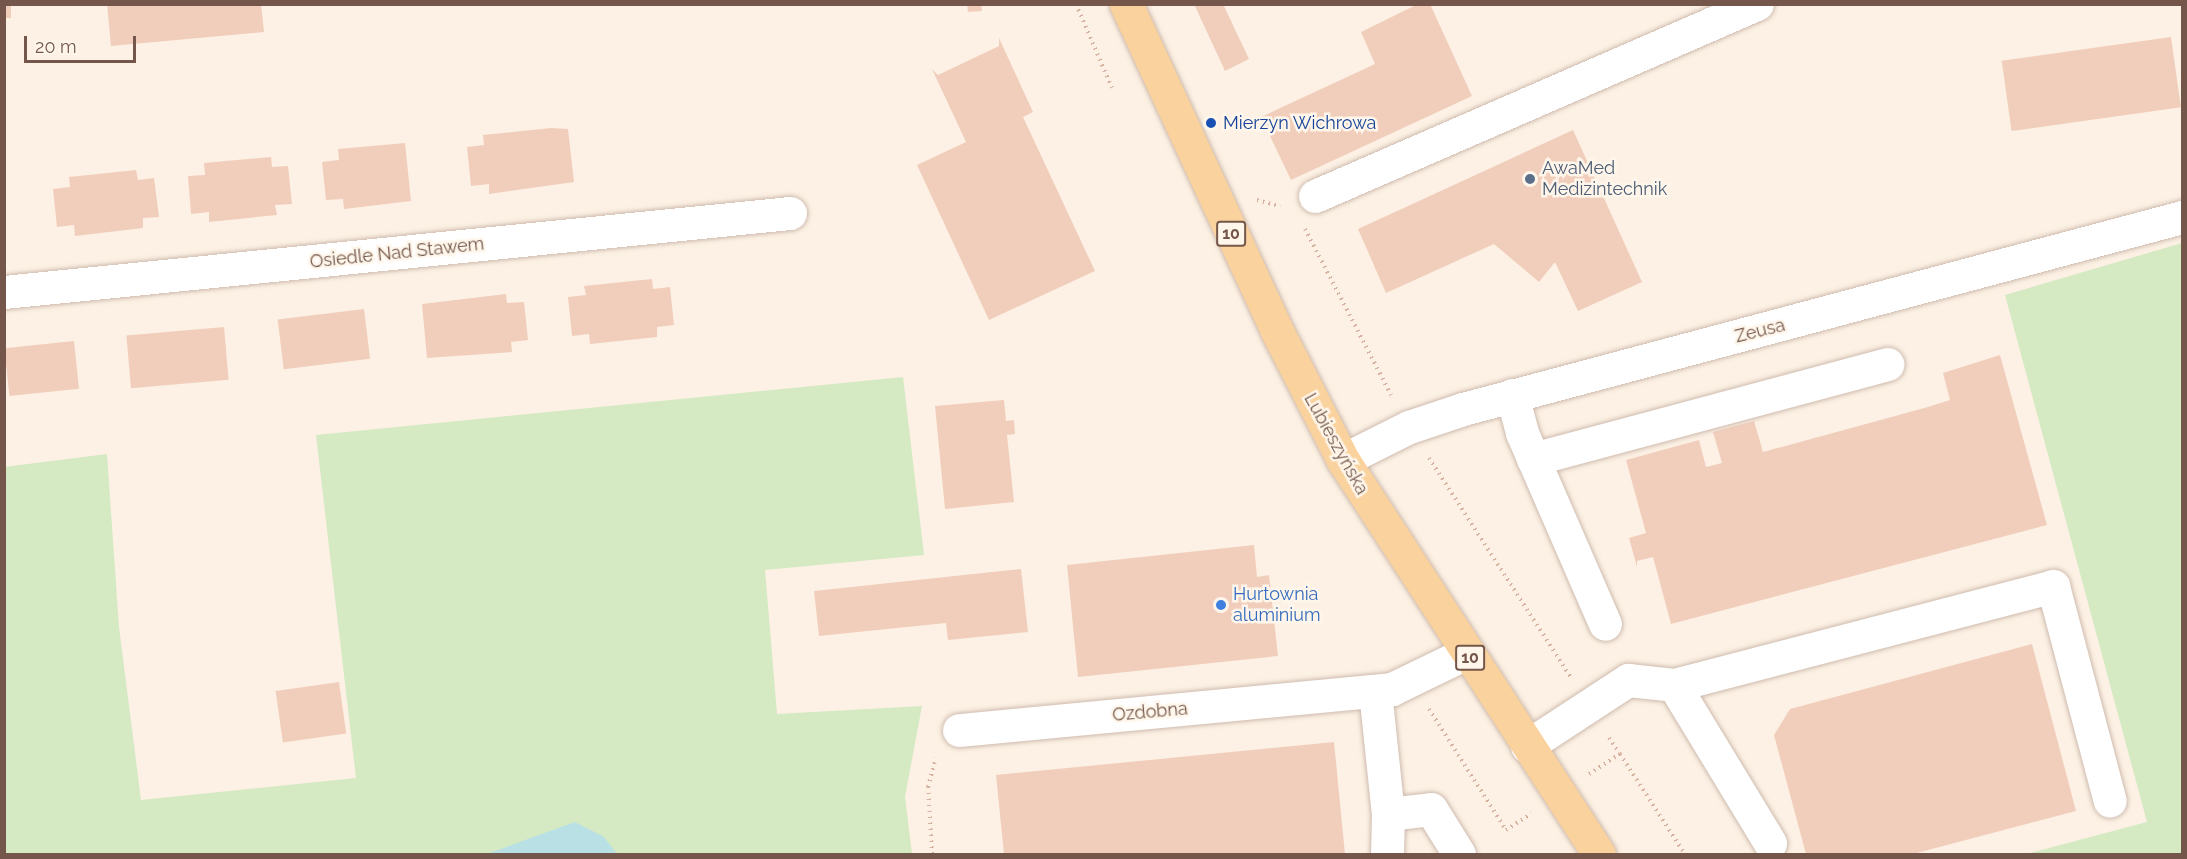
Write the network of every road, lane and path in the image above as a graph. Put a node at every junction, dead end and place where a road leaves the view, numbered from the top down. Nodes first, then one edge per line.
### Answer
1 (1076, 4) edge
2 (1126, 4) edge
3 (1757, 4) edge
4 (1112, 88) dead end
5 (1247, 198) dead end
6 (1301, 209) junction
7 (790, 213) dead end
8 (2182, 217) edge
9 (4, 292) edge
10 (1888, 364) dead end
11 (1512, 395) junction
12 (1409, 427) junction
13 (1533, 459) junction
14 (1343, 460) junction
15 (1605, 624) dead end
16 (1466, 653) junction
17 (1413, 683) junction
18 (1674, 685) junction
19 (1375, 690) junction
20 (1589, 705) junction
21 (959, 730) joint
22 (1527, 746) junction
23 (1620, 754) junction
24 (1559, 794) junction
25 (2110, 801) dead end
26 (1389, 814) junction
27 (1770, 843) dead end
28 (932, 855) edge
29 (1387, 855) edge
30 (1459, 855) edge
31 (1599, 855) edge
32 (1685, 855) edge

1 - 4 path
2 - 14 main road, Lubieszyńska / 10
3 - 6 street
5 - 6 path
6 - 12 path
7 - 9 street, Osiedle Nad Stawem
8 - 11 street, Zeusa
10 - 13 street
11 - 12 street, Zeusa
11 - 13 street
12 - 14 street, Zeusa
12 - 20 path
13 - 15 street
14 - 16 main road, Lubieszyńska / 10
16 - 17 street, Ozdobna
16 - 22 main road, Lubieszyńska / 10
17 - 19 street, Ozdobna
17 - 24 path
18 - 20 street
18 - 25 street
18 - 27 street
19 - 21 street, Ozdobna
19 - 26 street
20 - 22 street
20 - 23 path
21 - 28 path
22 - 24 main road, Lubieszyńska / 10
23 - 24 path
23 - 32 path
24 - 31 main road, Lubieszyńska / 10
26 - 29 street
26 - 30 street

